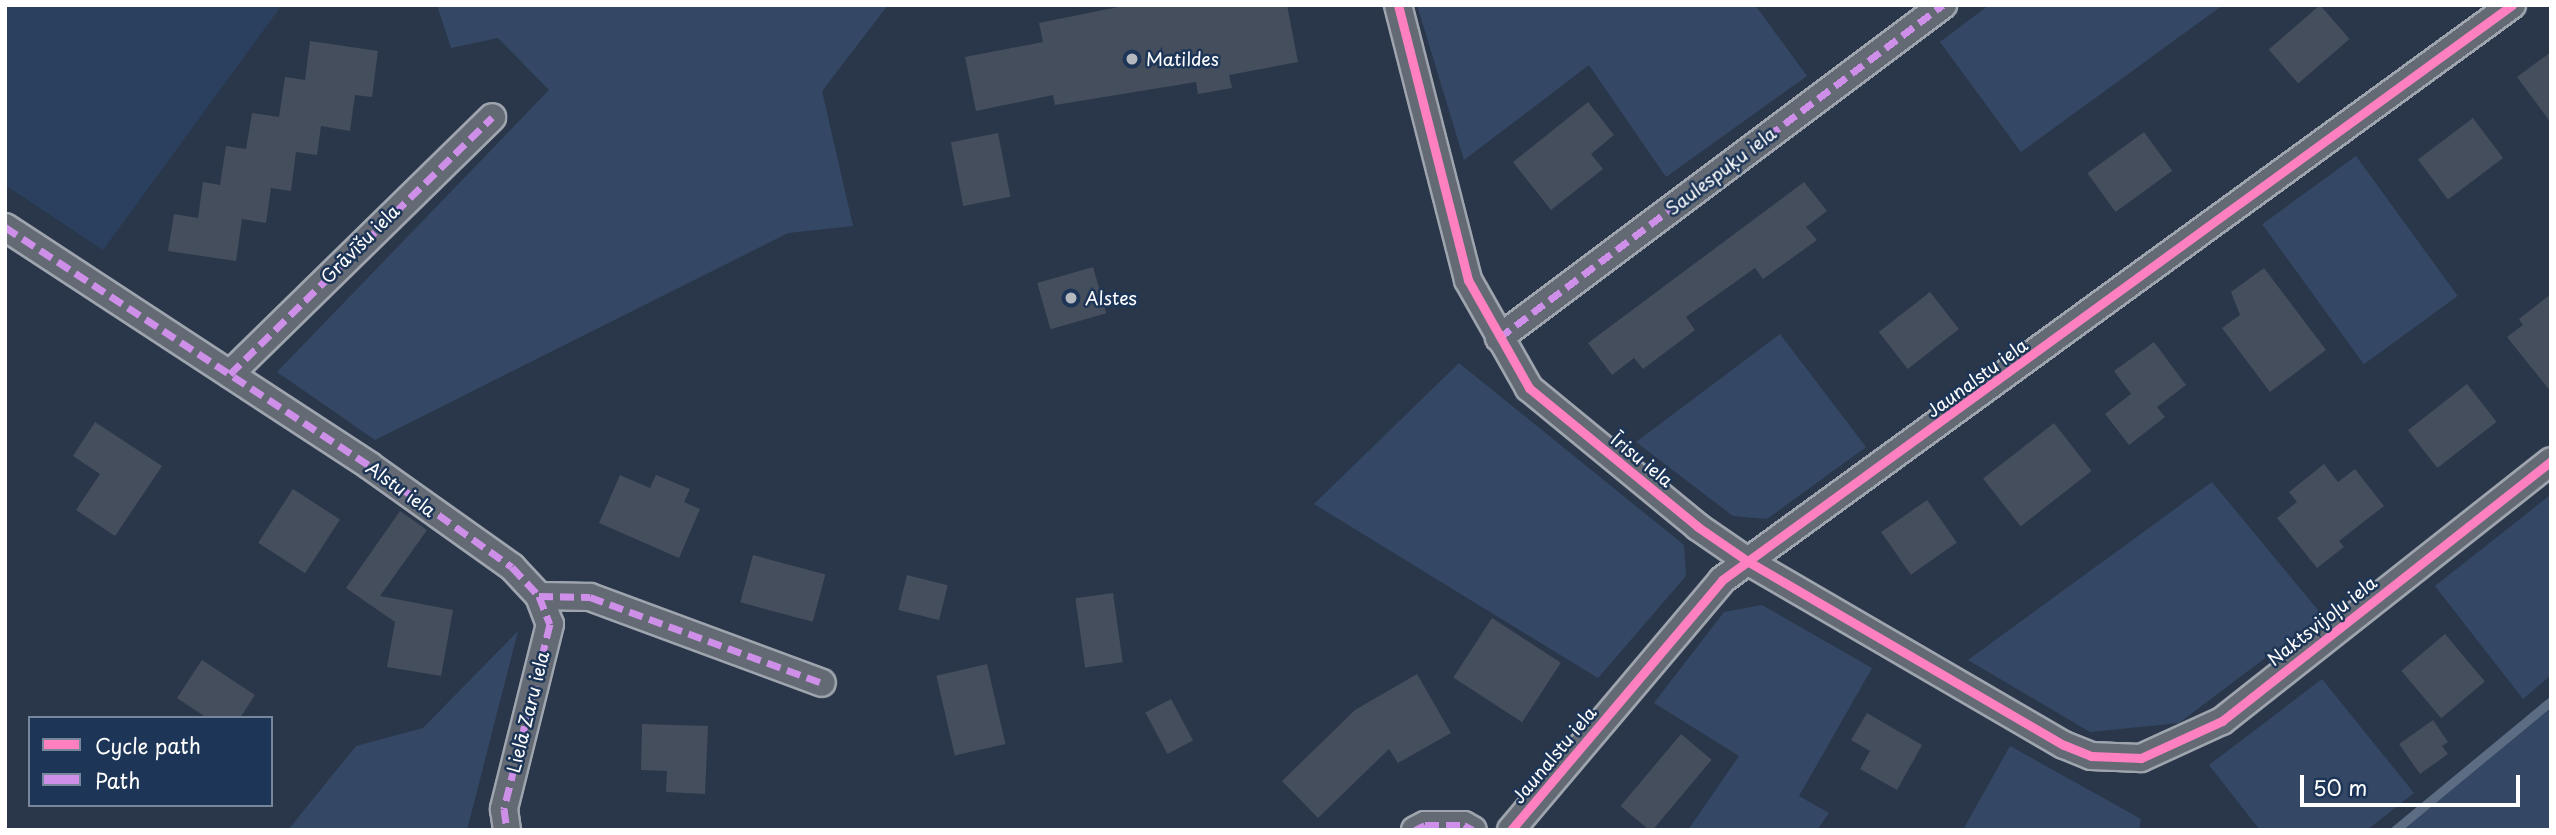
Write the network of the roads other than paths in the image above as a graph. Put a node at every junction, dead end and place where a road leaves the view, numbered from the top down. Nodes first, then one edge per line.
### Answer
1 (1398, 5) edge
2 (1943, 5) edge
3 (2512, 5) edge
4 (492, 117) dead end
5 (5, 227) edge
6 (1499, 338) junction
7 (230, 374) junction
8 (2551, 460) edge
9 (1749, 562) junction
10 (538, 596) junction
11 (822, 683) dead end
12 (2091, 756) joint
13 (507, 830) edge
14 (1416, 830) edge
15 (1473, 830) edge
16 (1511, 830) edge

1 - 6 street, Īrisu iela
2 - 6 street, Saulespuķu iela
3 - 9 street, Jaunalstu iela
4 - 7 street, Grāvīšu iela
5 - 7 street, Alstu iela
6 - 9 street, Īrisu iela
7 - 10 street, Alstu iela
8 - 12 street, Naktsvijoļu iela
9 - 12 street, Īrisu iela
9 - 16 street, Jaunalstu iela
10 - 11 street
10 - 13 street, Lielā Zaru iela
14 - 15 street

